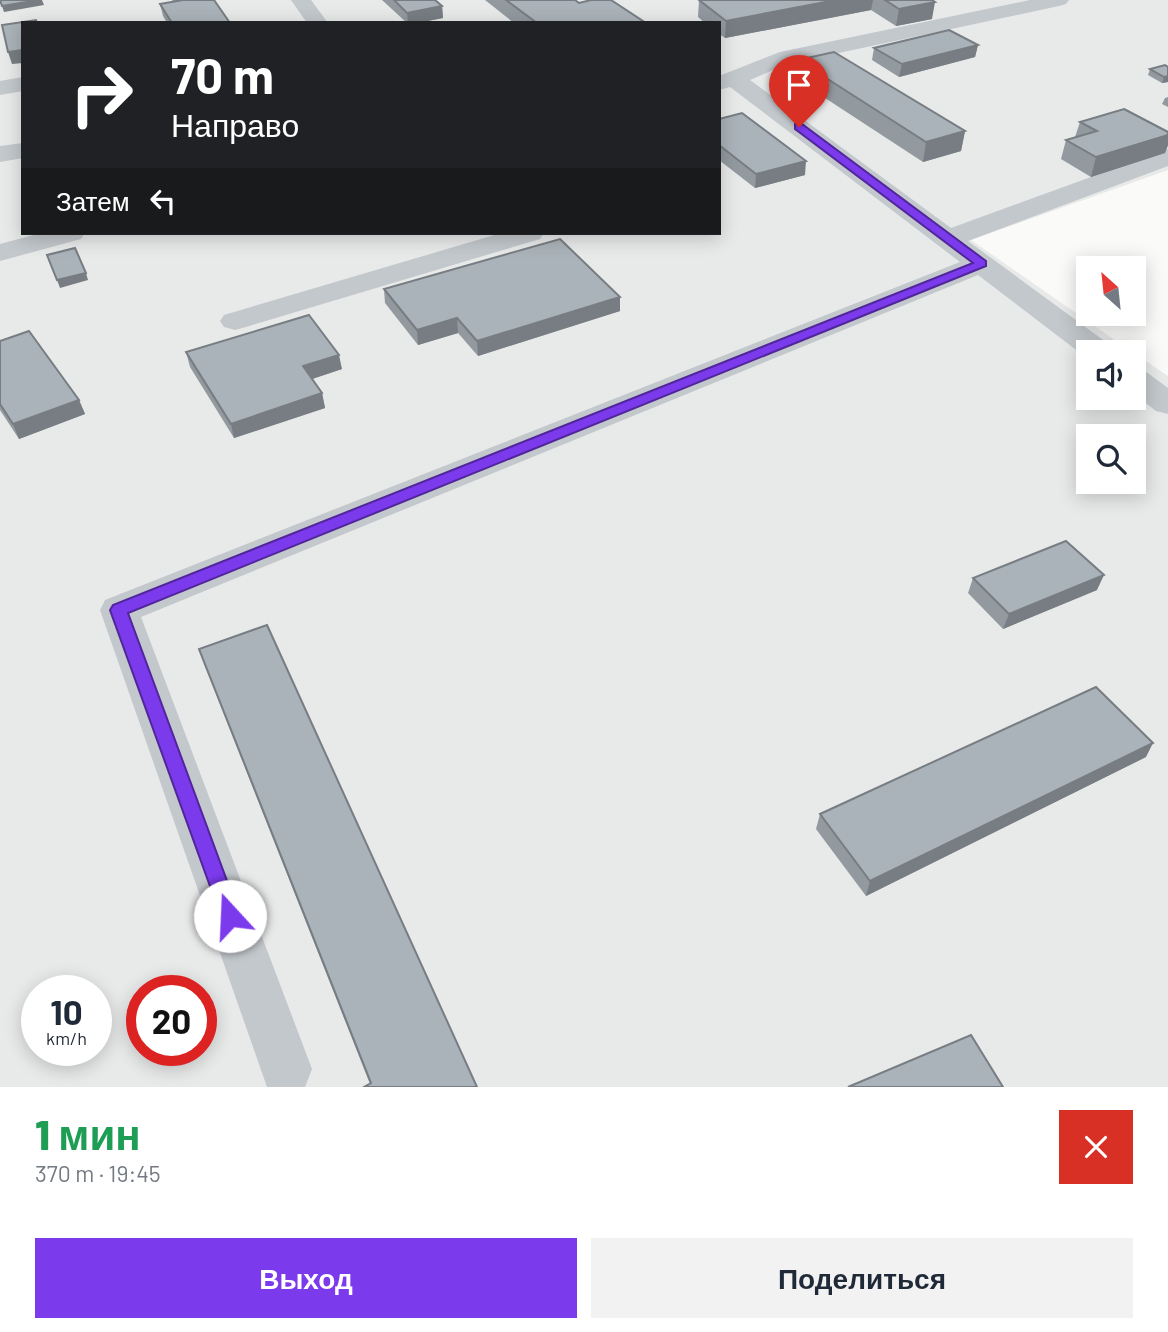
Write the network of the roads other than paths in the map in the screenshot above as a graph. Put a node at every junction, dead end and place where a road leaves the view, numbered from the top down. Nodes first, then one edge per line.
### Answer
1 (301, 0) edge
2 (1059, 0) edge
3 (317, 21) edge
4 (723, 82) edge
5 (21, 84) edge
6 (0, 88) edge
7 (21, 150) edge
8 (0, 154) edge
9 (1168, 157) edge
10 (64, 235) edge
11 (523, 235) edge
12 (949, 239) junction
13 (0, 253) edge
14 (982, 263) junction
15 (234, 321) dead end
16 (1083, 340) edge
17 (1146, 387) edge
18 (1168, 404) edge
19 (286, 1069) dead end

1 - 3 lane
2 - 4 lane
4 - 12 lane
5 - 6 lane
7 - 8 lane
9 - 12 lane
10 - 13 lane
11 - 15 lane
12 - 14 lane
14 - 16 lane
14 - 19 lane
17 - 18 lane

